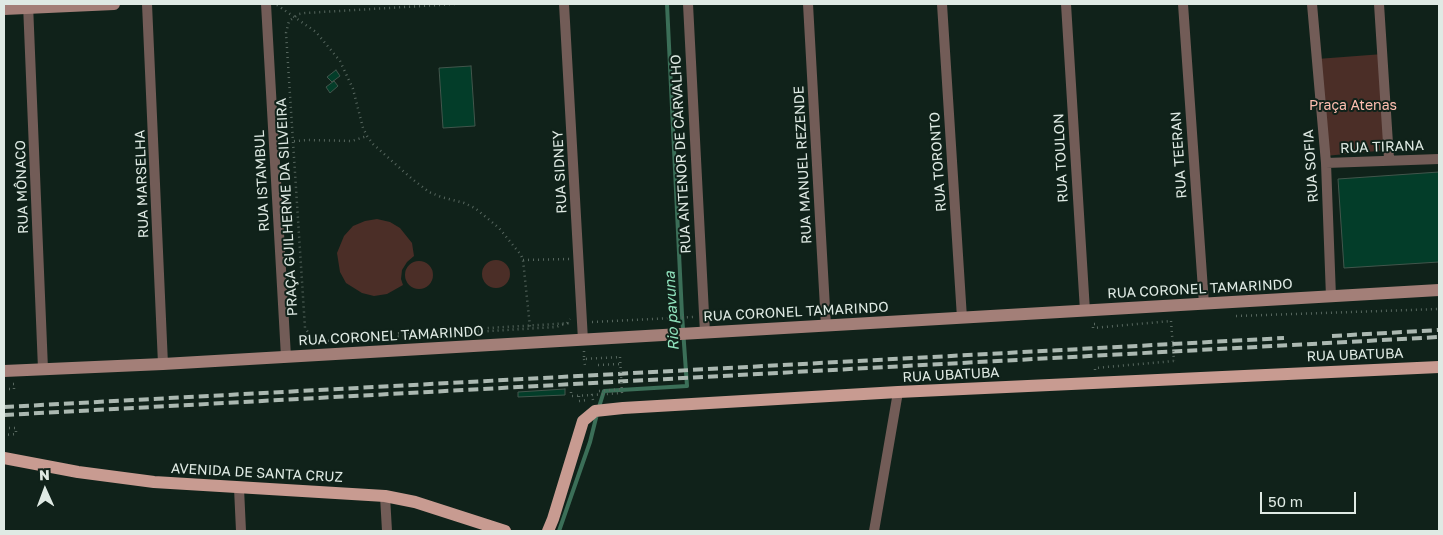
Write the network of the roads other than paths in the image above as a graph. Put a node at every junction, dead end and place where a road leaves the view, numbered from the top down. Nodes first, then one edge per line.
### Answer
1 (114, 4) edge
2 (147, 4) edge
3 (266, 4) edge
4 (564, 4) edge
5 (688, 4) edge
6 (808, 4) edge
7 (942, 4) edge
8 (1066, 4) edge
9 (1183, 4) edge
10 (1312, 4) edge
11 (1379, 4) edge
12 (28, 6) edge
13 (4, 9) edge
14 (1439, 159) edge
15 (1389, 160) junction
16 (1326, 163) junction
17 (1439, 290) edge
18 (1331, 297) junction
19 (1204, 304) junction
20 (1085, 311) junction
21 (962, 318) junction
22 (826, 326) junction
23 (705, 333) junction
24 (583, 340) junction
25 (286, 357) junction
26 (163, 364) junction
27 (1439, 367) edge
28 (43, 369) junction
29 (4, 370) edge
30 (898, 392) junction
31 (4, 458) edge
32 (239, 488) junction
33 (386, 496) junction
34 (241, 531) edge
35 (387, 531) edge
36 (504, 531) edge
37 (548, 531) edge
38 (874, 531) edge

1 - 12 main road
2 - 26 street, RUA MARSELHA
3 - 25 street, RUA ISTAMBUL
4 - 24 street, RUA SIDNEY
5 - 23 street, RUA ANTENOR DE CARVALHO
6 - 22 street, RUA MANUEL REZENDE
7 - 21 street, RUA TORONTO
8 - 20 street, RUA TOULON
9 - 19 street, RUA TEERAN
10 - 16 street, RUA SOFIA
11 - 15 street
12 - 13 main road
12 - 28 street, RUA MÔNACO
14 - 15 street, RUA TIRANA
15 - 16 street, RUA TIRANA
16 - 18 street, RUA SOFIA
17 - 18 main road, RUA CORONEL TAMARINDO
18 - 19 main road, RUA CORONEL TAMARINDO
19 - 20 main road, RUA CORONEL TAMARINDO
20 - 21 main road, RUA CORONEL TAMARINDO
21 - 22 main road, RUA CORONEL TAMARINDO
22 - 23 main road, RUA CORONEL TAMARINDO
23 - 24 main road, RUA CORONEL TAMARINDO
24 - 25 main road, RUA CORONEL TAMARINDO
25 - 26 main road, RUA CORONEL TAMARINDO
26 - 28 main road, RUA CORONEL TAMARINDO
27 - 30 main road, RUA UBATUBA
28 - 29 main road, RUA CORONEL TAMARINDO
30 - 37 main road, RUA UBATUBA
30 - 38 street
31 - 32 main road, AVENIDA DE SANTA CRUZ
32 - 33 main road, AVENIDA DE SANTA CRUZ
32 - 34 street
33 - 35 street
33 - 36 main road, AVENIDA DE SANTA CRUZ

